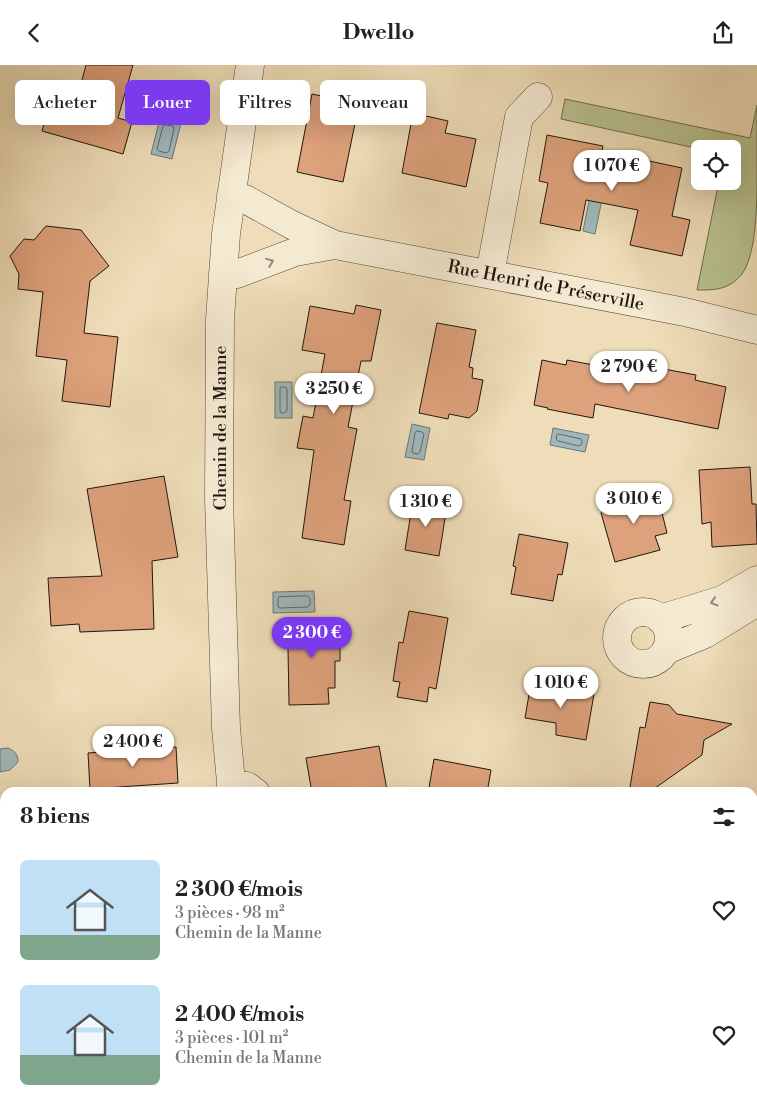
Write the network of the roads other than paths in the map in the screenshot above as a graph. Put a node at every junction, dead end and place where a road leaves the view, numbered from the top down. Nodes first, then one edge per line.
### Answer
1 (250, 65) edge
2 (538, 97) dead end
3 (231, 197) junction
4 (335, 245) junction
5 (223, 273) junction
6 (490, 274) junction
7 (757, 329) edge
8 (757, 580) edge
9 (757, 603) edge
10 (660, 619) junction
11 (666, 651) junction
12 (239, 787) edge

1 - 3 street, Chemin de la Manne
2 - 6 street
3 - 4 street, Rue Henri de Préserville
3 - 5 street, Chemin de la Manne
5 -> 4 street, Rue Henri de Préserville
4 - 6 street, Rue Henri de Préserville
5 - 12 street, Chemin de la Manne
6 - 7 street, Rue Henri de Préserville
8 -> 10 street
9 - 11 street
10 - 11 street
10 - 11 street

